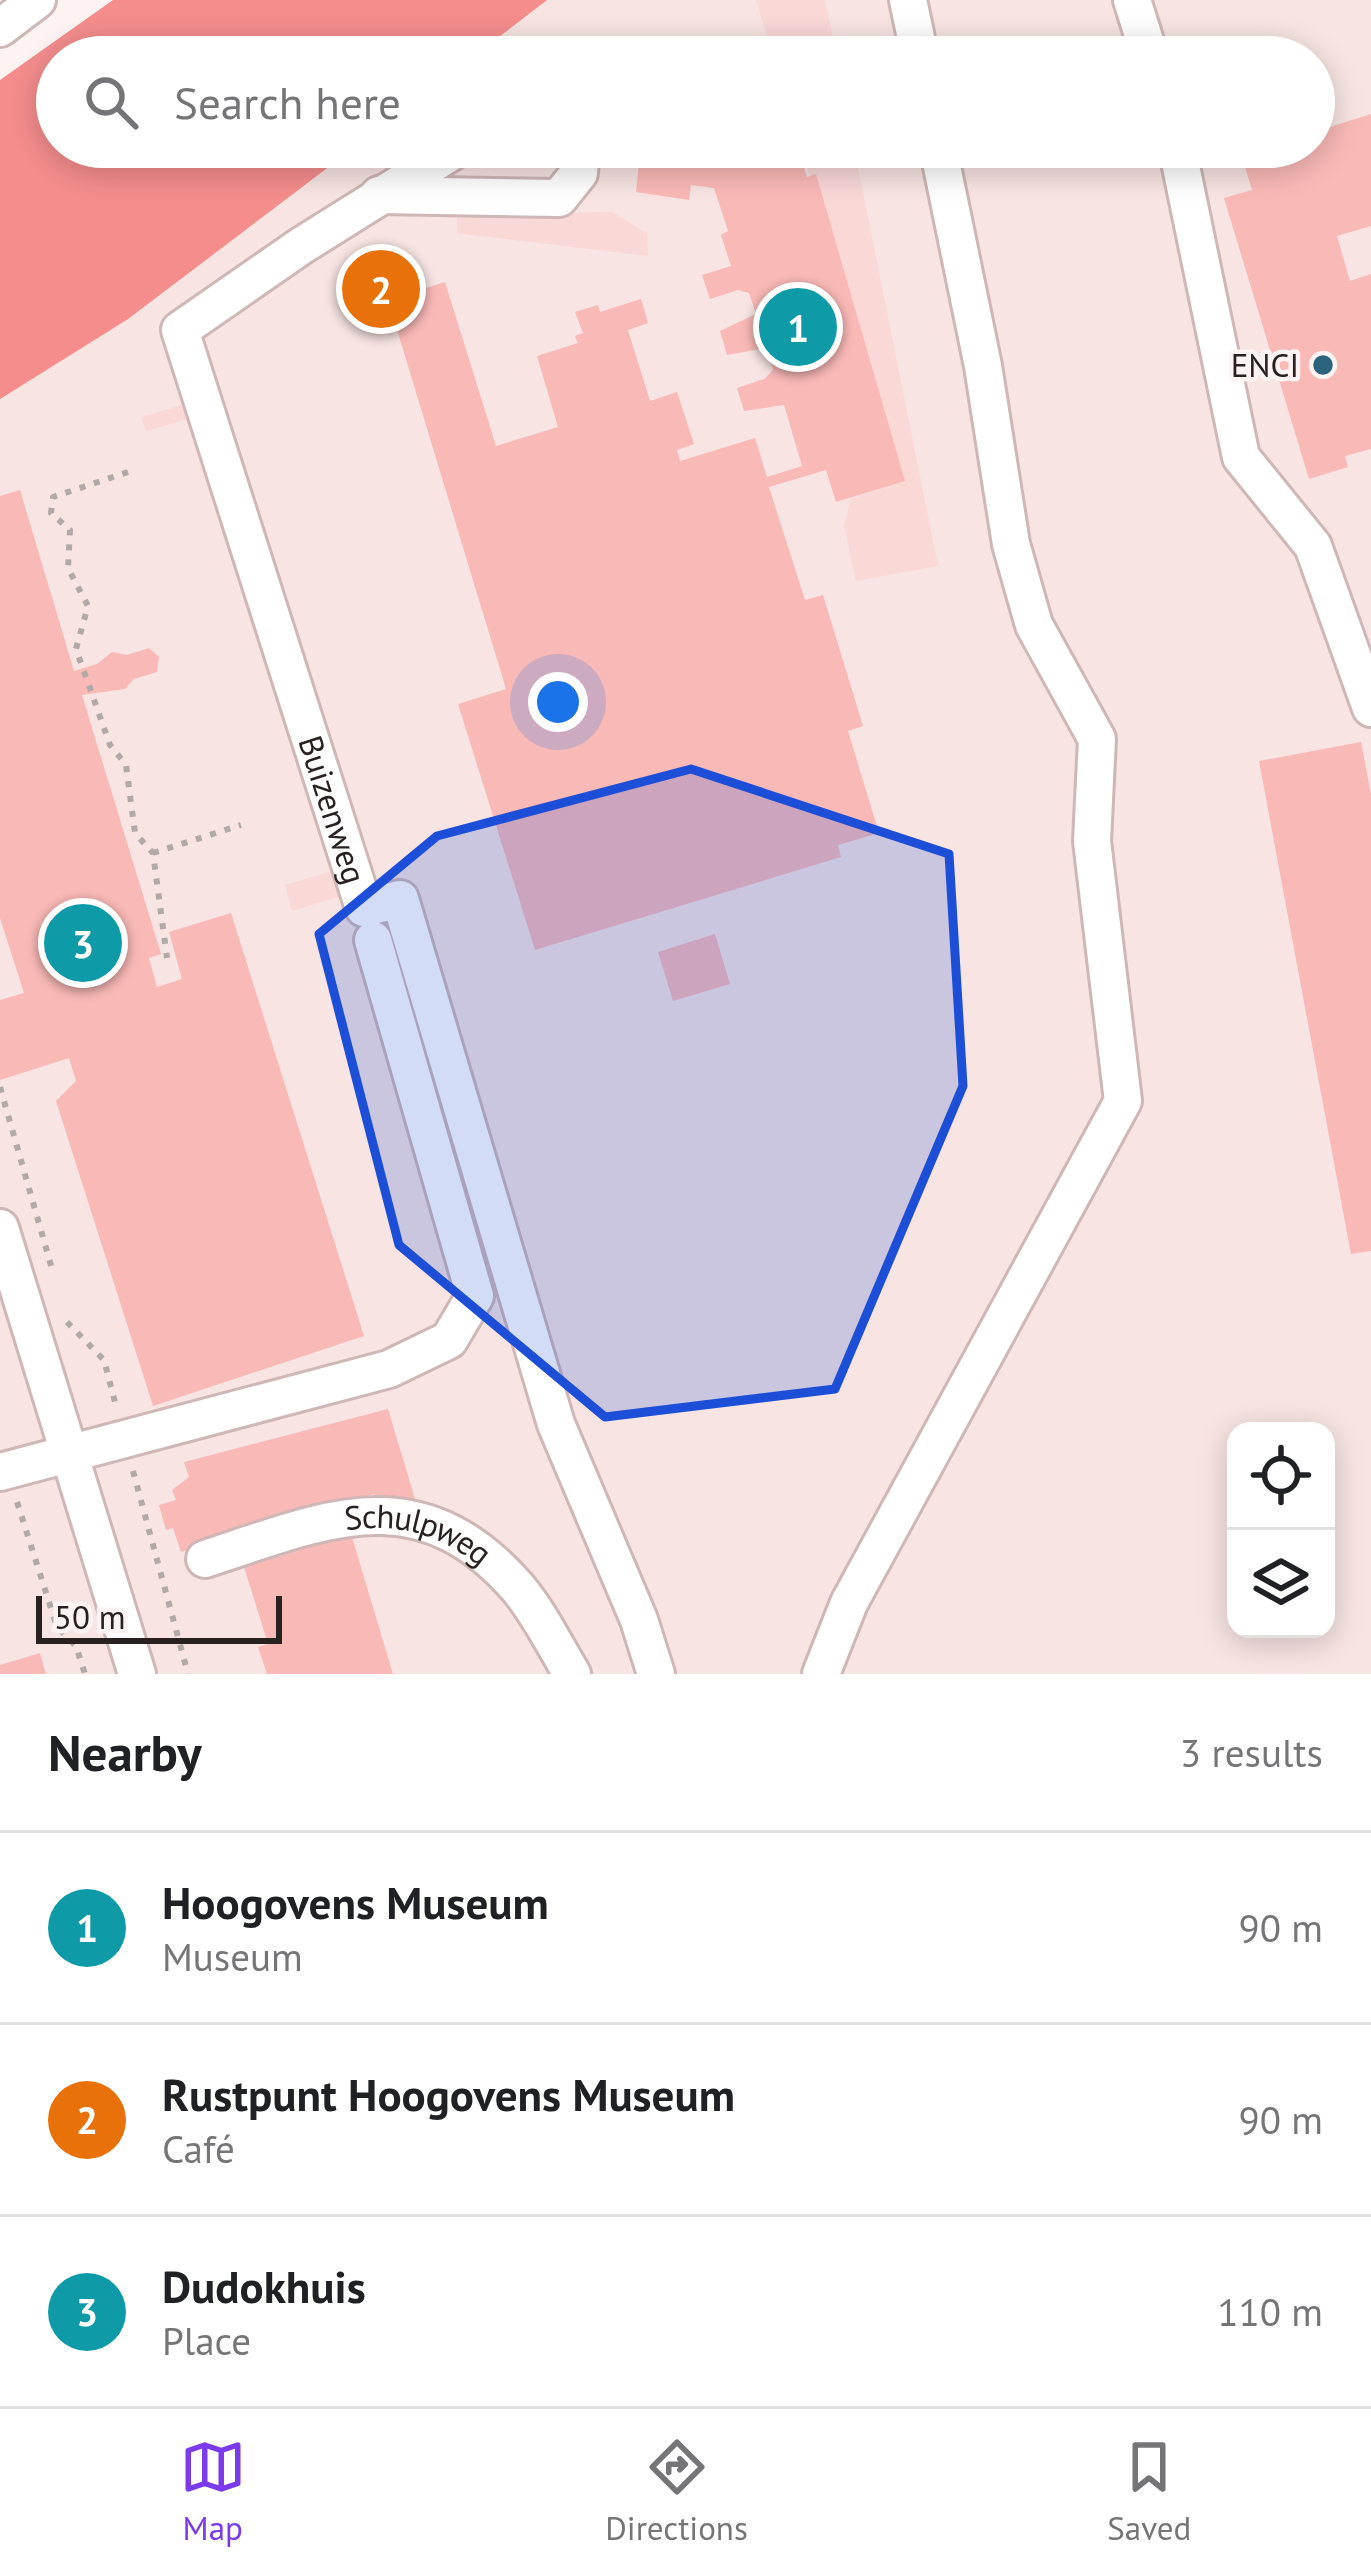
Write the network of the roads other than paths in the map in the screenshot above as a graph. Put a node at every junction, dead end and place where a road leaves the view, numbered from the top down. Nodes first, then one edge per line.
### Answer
1 (37, 0) edge
2 (908, 0) edge
3 (1132, 0) edge
4 (0, 28) edge
5 (916, 36) edge
6 (1143, 36) edge
7 (424, 168) edge
8 (579, 168) edge
9 (942, 168) edge
10 (1181, 168) edge
11 (379, 195) junction
12 (1371, 708) edge
13 (373, 940) dead end
14 (0, 1228) edge
15 (71, 1453) junction
16 (2, 1472) edge
17 (205, 1558) dead end
18 (137, 1674) edge
19 (572, 1674) edge
20 (656, 1674) edge
21 (821, 1674) edge

1 - 4 street
2 - 5 street
3 - 6 street
7 - 11 street, Buizenweg
8 - 11 street
9 - 21 street
10 - 12 street
11 - 20 street, Buizenweg
13 - 15 street
14 - 15 street
15 - 16 street
15 - 18 street
17 - 19 street, Schulpweg

